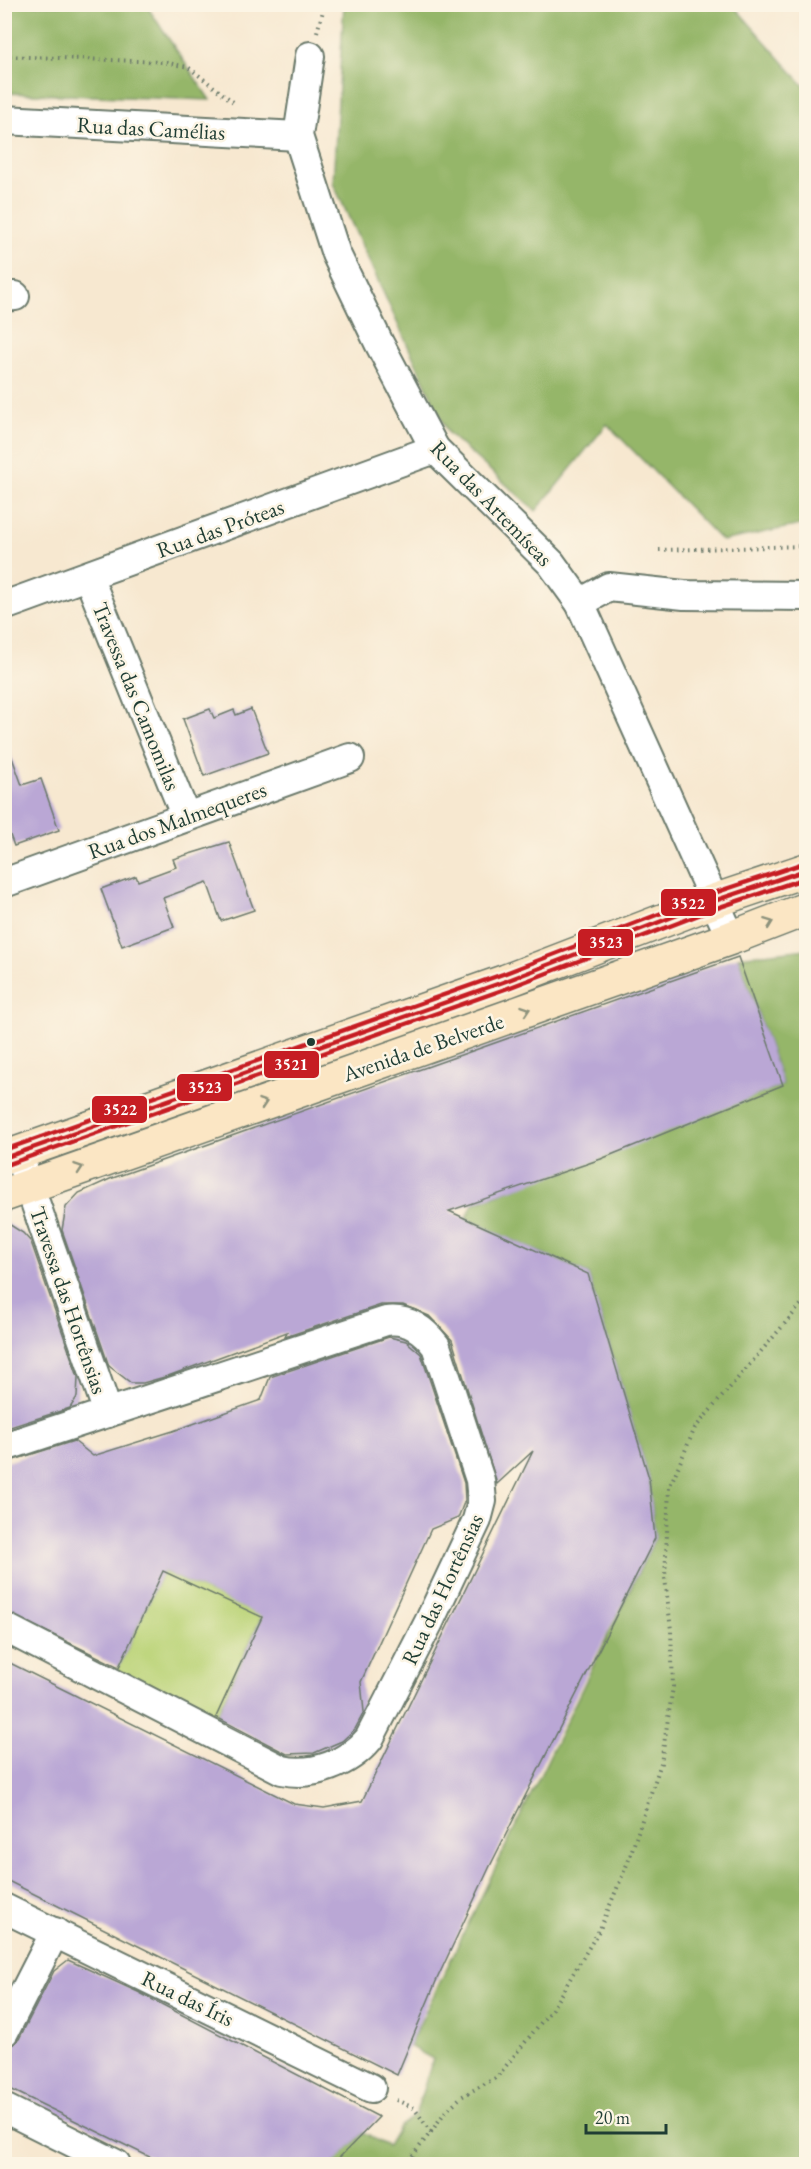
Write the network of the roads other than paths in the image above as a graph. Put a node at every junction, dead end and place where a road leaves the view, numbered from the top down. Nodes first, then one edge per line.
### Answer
1 (310, 56) dead end
2 (4, 120) edge
3 (298, 136) junction
4 (435, 449) junction
5 (88, 576) junction
6 (807, 596) edge
7 (580, 603) junction
8 (4, 606) edge
9 (350, 758) dead end
10 (186, 817) junction
11 (807, 870) edge
12 (4, 883) edge
13 (714, 901) junction
14 (807, 909) edge
15 (731, 938) junction
16 (11, 1155) edge
17 (17, 1190) edge
18 (108, 1413) junction
19 (4, 1448) edge
20 (4, 1627) edge
21 (4, 1908) edge
22 (55, 1932) junction
23 (4, 2032) edge
24 (370, 2088) road end
25 (4, 2108) edge
26 (116, 2164) edge

1 - 3 street, Rua das Artemíseas
2 - 3 street, Rua das Camélias
3 - 4 street, Rua das Artemíseas
4 - 5 street, Rua das Próteas
4 - 7 street, Rua das Artemíseas
5 - 8 street, Rua das Próteas
5 - 10 street, Travessa das Camomilas
6 - 7 street
7 - 13 street, Rua das Artemíseas
9 - 10 street, Rua dos Malmequeres
10 - 12 street, Rua dos Malmequeres
11 - 13 main road, Avenida de Belverde
13 - 15 street, Rua das Artemíseas
13 - 16 main road, Avenida de Belverde
15 -> 14 main road, Avenida de Belverde
17 -> 15 main road, Avenida de Belverde
16 - 17 street, Travessa das Hortênsias
17 - 18 street, Travessa das Hortênsias
18 - 19 street, Rua das Hortênsias
18 - 20 street, Rua das Hortênsias
21 - 22 street, Rua das Íris
22 - 23 street
22 - 24 street, Rua das Íris
25 - 26 street

